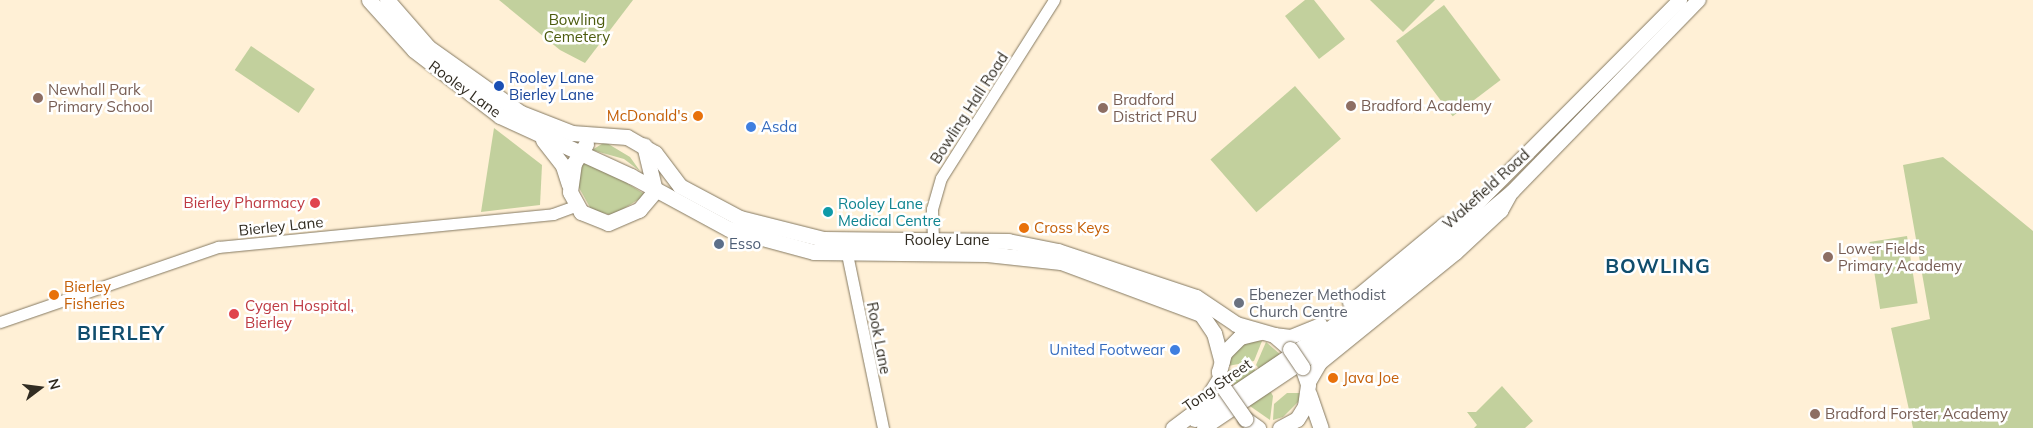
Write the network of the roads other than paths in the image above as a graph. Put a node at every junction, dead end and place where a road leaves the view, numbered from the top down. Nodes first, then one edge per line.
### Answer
1 (369, 0) edge
2 (387, 0) edge
3 (1054, 0) edge
4 (1680, 0) edge
5 (1700, 0) edge
6 (539, 136) junction
7 (594, 136) junction
8 (644, 145) junction
9 (580, 152) junction
10 (652, 172) junction
11 (631, 176) junction
12 (1492, 184) junction
13 (569, 185) junction
14 (655, 191) junction
15 (1512, 192) junction
16 (575, 206) junction
17 (932, 240) junction
18 (848, 254) junction
19 (0, 322) edge
20 (1268, 333) junction
21 (1222, 362) junction
22 (1272, 375) junction
23 (1221, 383) junction
24 (1308, 385) junction
25 (883, 428) edge
26 (1173, 428) edge
27 (1184, 428) edge
28 (1204, 428) edge
29 (1258, 428) edge
30 (1280, 428) edge
31 (1321, 428) edge

1 - 6 highway, Rooley Lane
2 - 7 highway, Rooley Lane
3 - 17 street, Bowling Hall Road
4 - 12 main road, Wakefield Road
5 - 15 main road, Wakefield Road
6 - 9 highway, Rooley Lane
6 - 13 highway
7 - 8 highway, Rooley Lane
7 - 9 highway
8 - 10 highway
8 - 17 highway, Rooley Lane
9 - 11 highway, Rooley Lane
9 - 13 highway
10 - 11 highway
10 - 14 highway
11 - 14 highway, Rooley Lane
12 - 20 main road
12 - 22 main road, Wakefield Road
13 - 16 highway
14 - 16 highway
14 - 18 highway, Rooley Lane
15 - 22 main road, Wakefield Road
15 - 24 main road
16 - 19 street, Bierley Lane
17 - 20 highway, Rooley Lane
18 - 21 highway, Rooley Lane
18 - 25 street, Rook Lane
20 - 21 highway
20 - 24 highway, bridge
21 - 23 highway
22 - 27 main road, Tong Street
22 - 28 main road, Tong Street
23 - 26 highway
23 - 29 highway, bridge
24 - 30 highway
24 - 31 highway

